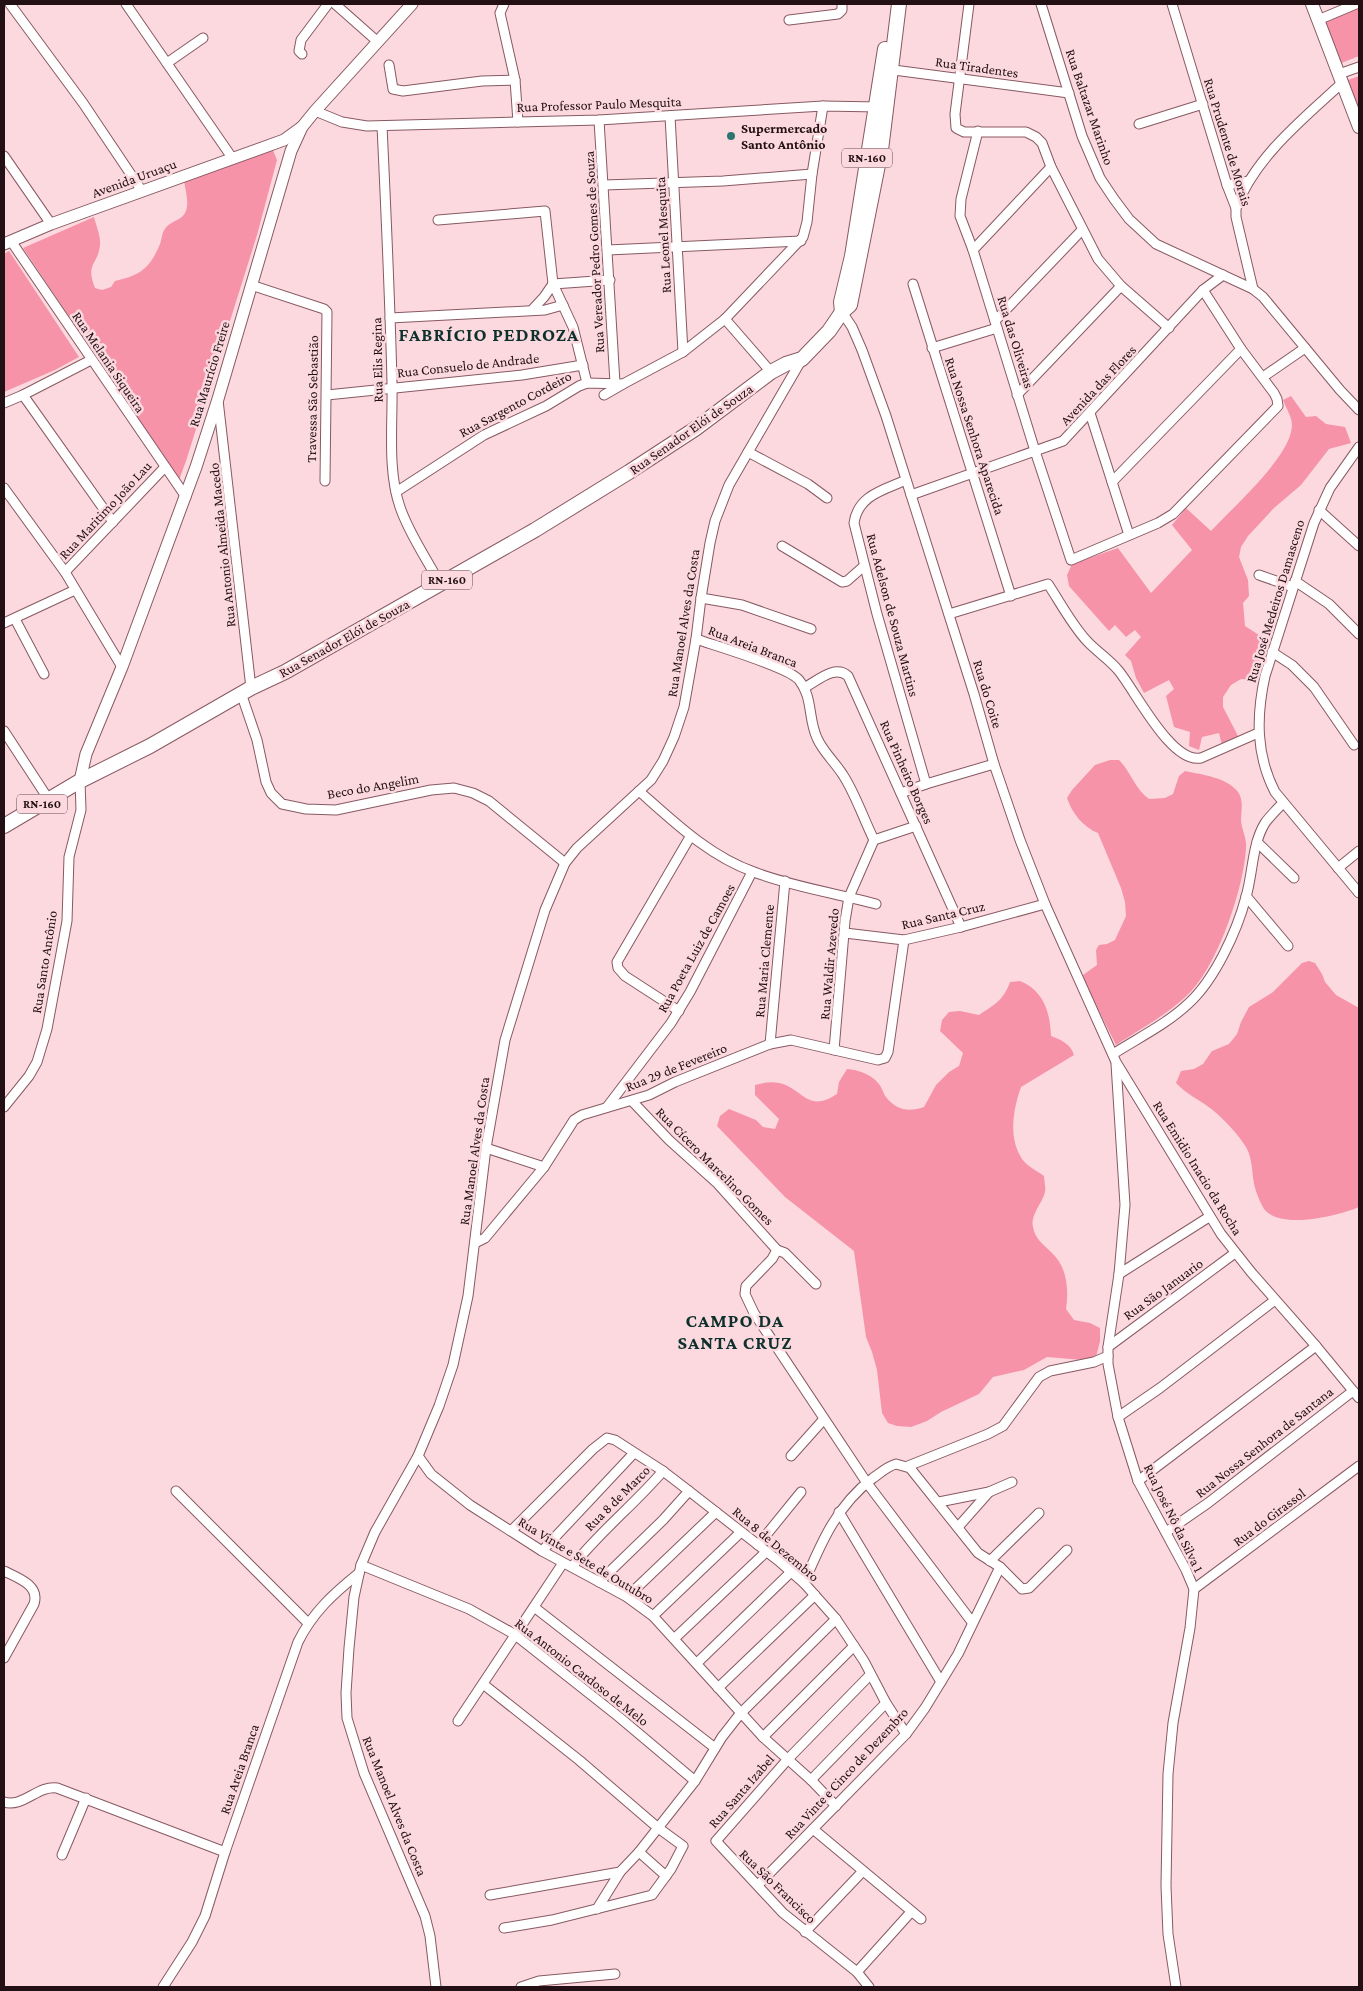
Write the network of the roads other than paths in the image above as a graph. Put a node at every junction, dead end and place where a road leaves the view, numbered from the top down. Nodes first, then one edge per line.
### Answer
1 (10, 4) edge
2 (126, 4) edge
3 (328, 4) edge
4 (335, 4) edge
5 (411, 4) edge
6 (504, 4) edge
7 (842, 4) edge
8 (892, 4) edge
9 (899, 4) edge
10 (969, 4) edge
11 (1041, 4) edge
12 (1172, 4) edge
13 (1312, 4) edge
14 (1356, 4) edge
15 (789, 20) dead end
16 (1318, 20) junction
17 (203, 38) dead end
18 (378, 42) junction
19 (302, 54) dead end
20 (167, 63) junction
21 (389, 65) dead end
22 (1359, 67) edge
23 (886, 69) junction
24 (960, 78) junction
25 (1341, 78) junction
26 (515, 80) junction
27 (1069, 93) junction
28 (1203, 104) junction
29 (823, 106) junction
30 (881, 107) junction
31 (315, 111) junction
32 (670, 116) junction
33 (599, 120) junction
34 (518, 122) junction
35 (1139, 124) dead end
36 (382, 126) junction
37 (302, 127) junction
38 (1359, 127) edge
39 (978, 131) junction
40 (276, 143) junction
41 (4, 156) edge
42 (233, 159) junction
43 (288, 160) junction
44 (1051, 167) junction
45 (812, 174) junction
46 (674, 181) junction
47 (1249, 181) junction
48 (604, 185) junction
49 (1227, 185) junction
50 (142, 191) junction
51 (1236, 208) junction
52 (438, 220) dead end
53 (51, 224) junction
54 (1082, 230) junction
55 (801, 241) junction
56 (7, 243) edge
57 (678, 247) junction
58 (608, 250) junction
59 (973, 250) junction
60 (1223, 275) junction
61 (610, 280) junction
62 (553, 284) junction
63 (913, 284) dead end
64 (251, 285) junction
65 (1121, 286) junction
66 (1253, 289) junction
67 (1203, 290) junction
68 (564, 304) junction
69 (532, 310) junction
70 (842, 312) junction
71 (390, 318) junction
72 (725, 319) junction
73 (996, 324) junction
74 (1169, 328) junction
75 (932, 348) junction
76 (1241, 348) junction
77 (1305, 348) junction
78 (683, 352) junction
79 (802, 358) junction
80 (92, 360) junction
81 (583, 365) junction
82 (771, 372) junction
83 (1263, 377) junction
84 (587, 383) junction
85 (619, 383) junction
86 (392, 387) junction
87 (23, 395) junction
88 (327, 395) junction
89 (604, 395) dead end
90 (1017, 395) junction
91 (218, 399) junction
92 (4, 403) edge
93 (1359, 410) edge
94 (1090, 414) junction
95 (1359, 447) edge
96 (1035, 451) junction
97 (748, 452) junction
98 (165, 467) junction
99 (973, 473) junction
100 (906, 480) junction
101 (325, 481) dead end
102 (1112, 482) junction
103 (4, 488) edge
104 (396, 492) junction
105 (911, 495) junction
106 (186, 497) junction
107 (827, 498) dead end
108 (1319, 510) junction
109 (113, 522) junction
110 (1129, 535) junction
111 (782, 546) dead end
112 (1359, 546) edge
113 (864, 566) junction
114 (65, 572) junction
115 (1259, 575) dead end
116 (440, 584) junction
117 (1294, 584) junction
118 (76, 590) junction
119 (1011, 596) junction
120 (700, 598) junction
121 (949, 614) junction
122 (15, 619) junction
123 (4, 623) edge
124 (812, 629) dead end
125 (1359, 634) edge
126 (696, 640) junction
127 (1272, 652) junction
128 (122, 667) junction
129 (44, 674) dead end
130 (804, 688) junction
131 (246, 691) junction
132 (4, 731) edge
133 (1258, 732) junction
134 (1354, 745) dead end
135 (994, 764) junction
136 (80, 781) junction
137 (926, 784) junction
138 (639, 791) junction
139 (901, 793) junction
140 (49, 800) junction
141 (1283, 803) junction
142 (4, 826) edge
143 (916, 826) junction
144 (690, 837) junction
145 (874, 840) junction
146 (1257, 842) junction
147 (1359, 851) edge
148 (565, 863) junction
149 (1338, 868) junction
150 (752, 872) junction
151 (1294, 878) dead end
152 (785, 882) junction
153 (1359, 893) edge
154 (1246, 896) junction
155 (849, 897) junction
156 (876, 904) dead end
157 (1045, 904) junction
158 (961, 927) junction
159 (844, 934) junction
160 (904, 940) junction
161 (1288, 946) dead end
162 (679, 1011) junction
163 (770, 1044) junction
164 (834, 1050) junction
165 (1114, 1058) junction
166 (632, 1101) junction
167 (4, 1107) edge
168 (607, 1107) junction
169 (486, 1148) junction
170 (544, 1166) junction
171 (1209, 1217) junction
172 (475, 1243) junction
173 (777, 1250) junction
174 (1235, 1253) junction
175 (1119, 1274) junction
176 (816, 1284) dead end
177 (1275, 1300) junction
178 (1316, 1346) junction
179 (1108, 1351) junction
180 (1353, 1391) junction
181 (1359, 1398) edge
182 (1118, 1417) junction
183 (824, 1419) junction
184 (634, 1453) junction
185 (418, 1456) junction
186 (791, 1456) dead end
187 (908, 1466) junction
188 (1359, 1466) edge
189 (663, 1471) junction
190 (1138, 1481) junction
191 (867, 1482) junction
192 (1012, 1482) dead end
193 (176, 1491) dead end
194 (689, 1491) junction
195 (802, 1492) dead end
196 (989, 1492) junction
197 (939, 1502) junction
198 (716, 1512) junction
199 (839, 1512) junction
200 (1039, 1513) dead end
201 (959, 1526) junction
202 (511, 1531) junction
203 (741, 1532) junction
204 (1166, 1532) junction
205 (758, 1546) junction
206 (1067, 1550) dead end
207 (542, 1551) junction
208 (766, 1552) junction
209 (990, 1561) junction
210 (568, 1565) junction
211 (1000, 1567) junction
212 (360, 1569) junction
213 (4, 1571) edge
214 (791, 1572) junction
215 (599, 1582) junction
216 (804, 1583) junction
217 (1194, 1589) junction
218 (815, 1595) junction
219 (627, 1597) junction
220 (534, 1607) junction
221 (653, 1616) junction
222 (836, 1619) junction
223 (307, 1622) junction
224 (972, 1622) junction
225 (514, 1634) junction
226 (674, 1638) junction
227 (854, 1646) junction
228 (4, 1658) edge
229 (696, 1663) junction
230 (870, 1674) junction
231 (942, 1682) junction
232 (483, 1684) junction
233 (718, 1688) junction
234 (886, 1703) junction
235 (740, 1714) junction
236 (458, 1721) dead end
237 (906, 1734) junction
238 (763, 1737) junction
239 (714, 1748) junction
240 (788, 1759) junction
241 (811, 1780) junction
242 (695, 1781) junction
243 (86, 1798) junction
244 (4, 1802) edge
245 (836, 1806) junction
246 (657, 1828) junction
247 (813, 1829) junction
248 (716, 1842) joint
249 (225, 1852) junction
250 (639, 1852) junction
251 (62, 1855) dead end
252 (863, 1871) junction
253 (620, 1872) junction
254 (666, 1876) junction
255 (758, 1885) junction
256 (490, 1895) dead end
257 (597, 1909) junction
258 (911, 1912) junction
259 (921, 1919) dead end
260 (504, 1928) dead end
261 (806, 1932) junction
262 (857, 1972) junction
263 (615, 1974) dead end
264 (162, 1987) edge
265 (436, 1987) edge
266 (520, 1987) edge
267 (869, 1987) edge
268 (1176, 1987) edge

1 - 50 street
2 - 20 street
3 - 19 street
4 - 18 street
5 - 18 street, Rua Maurício Freire
6 - 26 street
7 - 15 street
8 - 23 main road, Rua Senador Elói de Souza / RN-160
9 - 23 main road, Rua Senador Elói de Souza / RN-160
10 - 24 street
11 - 27 street, Rua Baltazar Marinho
12 - 28 street, Rua Prudente de Morais
13 - 16 main road
14 - 16 street
16 - 25 main road
17 - 20 street
18 - 31 street, Rua Maurício Freire
20 - 42 street
21 - 26 street
22 - 25 street
23 - 24 street, Rua Tiradentes
23 - 30 main road, Rua Senador Elói de Souza / RN-160
24 - 27 street, Rua Tiradentes
24 - 39 street
25 - 38 main road
25 - 47 street
26 - 34 street
27 - 60 street, Rua Baltazar Marinho
28 - 35 street
28 - 49 street, Rua Prudente de Morais
29 - 30 street, Rua Professor Paulo Mesquita
29 - 32 street, Rua Professor Paulo Mesquita
29 - 45 street, Rua Sargento Cordeiro
30 - 70 main road, Rua Senador Elói de Souza / RN-160
31 - 36 street, Rua Professor Paulo Mesquita
31 - 37 street, Rua Maurício Freire
32 - 33 street, Rua Professor Paulo Mesquita
32 - 46 street, Rua Leonel Mesquita
33 - 34 street, Rua Professor Paulo Mesquita
33 - 48 street, Rua Vereador Pedro Gomes de Souza
34 - 36 street, Rua Professor Paulo Mesquita
36 - 71 street, Rua Elis Regina
37 - 40 street, Avenida Uruaçu
37 - 43 street, Rua Maurício Freire
39 - 44 street
39 - 59 street, Rua das Oliveiras
40 - 42 street, Avenida Uruaçu
40 - 43 street
41 - 53 street
42 - 50 street, Avenida Uruaçu
43 - 64 street, Rua Maurício Freire
44 - 54 street
44 - 59 street
45 - 46 street
45 - 55 street, Rua Sargento Cordeiro
46 - 48 street
46 - 57 street, Rua Leonel Mesquita
47 - 49 street
47 - 51 street
48 - 58 street, Rua Vereador Pedro Gomes de Souza
49 - 51 street, Rua Prudente de Morais
50 - 53 street, Avenida Uruaçu
51 - 66 street, Rua Prudente de Morais
52 - 62 street
53 - 56 street, Avenida Uruaçu
54 - 65 street
54 - 73 street
55 - 57 street
55 - 72 street, Rua Sargento Cordeiro
56 - 80 street, Rua Melania Siqueira
57 - 58 street
57 - 78 street, Rua Leonel Mesquita
58 - 61 street, Rua Vereador Pedro Gomes de Souza
59 - 73 street, Rua das Oliveiras
60 - 66 street, Rua Baltazar Marinho
60 - 67 street, Avenida das Flores
61 - 62 street
61 - 85 street, Rua Vereador Pedro Gomes de Souza
62 - 68 street
62 - 69 street
63 - 75 street, Rua Nossa Senhora Aparecida
64 - 88 street, Travessa São Sebastião
64 - 91 street, Rua Maurício Freire
65 - 74 street
65 - 90 street
66 - 77 street, Rua Baltazar Marinho
67 - 74 street, Avenida das Flores
67 - 76 street
68 - 69 street
68 - 81 street
69 - 71 street
70 - 79 main road, Rua Senador Elói de Souza / RN-160
70 - 100 street, Rua do Coite
71 - 86 street, Rua Elis Regina
72 - 78 street, Rua Sargento Cordeiro
72 - 82 street
73 - 75 street
73 - 90 street, Rua das Oliveiras
74 - 94 street, Avenida das Flores
75 - 99 street, Rua Nossa Senhora Aparecida
76 - 83 street
76 - 102 street
77 - 83 street
77 - 93 street, Rua Baltazar Marinho
78 - 85 street, Rua Sargento Cordeiro
79 - 82 main road, Rua Senador Elói de Souza / RN-160
79 - 97 street, Rua Manoel Alves da Costa
80 - 87 street
80 - 98 street, Rua Melania Siqueira
81 - 84 street
81 - 86 street, Rua Consuelo de Andrade
82 - 116 main road, Rua Senador Elói de Souza / RN-160
83 - 110 street
84 - 85 street, Rua Sargento Cordeiro
84 - 104 street, Rua Sargento Cordeiro
85 - 89 street
86 - 88 street, Rua Consuelo de Andrade
86 - 104 street, Rua Elis Regina
87 - 92 street
87 - 109 street
88 - 101 street, Travessa São Sebastião
90 - 96 street, Rua das Oliveiras
91 - 106 street, Rua Maurício Freire
91 - 131 street, Rua Antonio Almeida Macedo
94 - 96 street, Avenida das Flores
94 - 102 street
95 - 108 street, Rua José Medeiros Damasceno
96 - 99 street, Avenida das Flores
96 - 110 street, Rua das Oliveiras
97 - 107 street
97 - 120 street, Rua Manoel Alves da Costa
98 - 106 street, Rua Melania Siqueira
98 - 109 street, Rua Maritimo João Lau
99 - 105 street, Avenida das Flores
99 - 119 street, Rua Nossa Senhora Aparecida
100 - 105 street, Rua do Coite
100 - 113 street, Rua Adelson de Souza Martins
102 - 110 street
103 - 114 street
104 - 116 street, Rua Elis Regina
105 - 121 street, Rua do Coite
106 - 128 street, Rua Maurício Freire
108 - 112 street
108 - 117 street, Rua José Medeiros Damasceno
109 - 114 street, Rua Maritimo João Lau
111 - 113 street
113 - 137 street, Rua Adelson de Souza Martins
114 - 118 street
115 - 117 street
116 - 131 main road, Rua Senador Elói de Souza / RN-160
117 - 125 street
117 - 127 street, Rua José Medeiros Damasceno
118 - 122 street
118 - 128 street
119 - 121 street
119 - 133 street
120 - 124 street
120 - 126 street, Rua Manoel Alves da Costa
121 - 135 street, Rua do Coite
122 - 123 street
122 - 129 street
126 - 130 street, Rua Areia Branca
126 - 138 street, Rua Manoel Alves da Costa
127 - 133 street, Rua José Medeiros Damasceno
127 - 134 street
128 - 136 street, Rua Maurício Freire
130 - 139 street, Rua Pinheiro Borges
130 - 145 street, Rua Areia Branca
131 - 136 main road, Rua Senador Elói de Souza / RN-160
131 - 148 street, Beco do Angelim
132 - 140 street
133 - 141 street, Rua José Medeiros Damasceno
135 - 137 street
135 - 157 street, Rua do Coite
136 - 140 main road, Rua Senador Elói de Souza / RN-160
136 - 167 street, Rua Santo Antônio
137 - 139 street
138 - 144 street
138 - 148 street, Rua Manoel Alves da Costa
139 - 143 street, Rua Pinheiro Borges
140 - 142 main road, Rua Senador Elói de Souza / RN-160
141 - 146 street
141 - 149 street, Rua José Medeiros Damasceno
143 - 145 street
143 - 158 street, Rua Pinheiro Borges
144 - 150 street
144 - 162 street
145 - 155 street, Rua Waldir Azevedo
146 - 151 street
146 - 154 street
147 - 149 street
148 - 169 street, Rua Manoel Alves da Costa
149 - 153 street, Rua José Medeiros Damasceno
150 - 152 street
150 - 162 street, Rua Poeta Luiz de Camoes
152 - 155 street
152 - 163 street, Rua Maria Clemente
154 - 161 street
154 - 165 street
155 - 156 street
155 - 159 street, Rua Waldir Azevedo
157 - 158 street, Rua Santa Cruz
157 - 165 street, Rua do Coite
158 - 160 street, Rua Santa Cruz
159 - 160 street, Rua Santa Cruz
159 - 164 street, Rua Waldir Azevedo
160 - 164 street, Rua 29 de Fevereiro
162 - 168 street, Rua Poeta Luiz de Camoes
163 - 164 street, Rua 29 de Fevereiro
163 - 166 street, Rua 29 de Fevereiro
165 - 171 street, Rua Emidio Inacio da Rocha
165 - 175 street, Rua José Nô da Silva 1
166 - 168 street, Rua 29 de Fevereiro
166 - 173 street, Rua Cícero Marcelino Gomes
168 - 170 street, Rua 29 de Fevereiro
169 - 170 street
169 - 172 street, Rua Manoel Alves da Costa
170 - 172 street, Rua 29 de Fevereiro
171 - 174 street, Rua Emidio Inacio da Rocha
171 - 175 street
172 - 185 street, Rua Manoel Alves da Costa
173 - 176 street, Rua Cícero Marcelino Gomes
173 - 183 street
174 - 177 street, Rua Emidio Inacio da Rocha
174 - 179 street, Rua São Januario
175 - 179 street, Rua José Nô da Silva 1
177 - 178 street, Rua Emidio Inacio da Rocha
177 - 182 street
178 - 180 street, Rua Emidio Inacio da Rocha
178 - 190 street
179 - 182 street, Rua José Nô da Silva 1
179 - 187 street, Rua São Januario
180 - 181 street, Rua Emidio Inacio da Rocha
180 - 204 street, Rua Nossa Senhora de Santana
182 - 190 street, Rua José Nô da Silva 1
183 - 186 street
183 - 191 street
184 - 189 street, Rua 8 de Dezembro
184 - 202 street, Rua 8 de Dezembro
184 - 207 street
185 - 202 street, Rua Vinte e Sete de Outubro
185 - 212 street, Rua Manoel Alves da Costa
187 - 191 street, Rua São Januario
187 - 197 street
188 - 217 street, Rua do Girassol
189 - 194 street, Rua 8 de Dezembro
189 - 210 street, Rua 8 de Marco
190 - 204 street, Rua José Nô da Silva 1
191 - 199 street, Rua São Januario
191 - 224 street
192 - 196 street
193 - 223 street
194 - 198 street, Rua 8 de Dezembro
194 - 215 street
195 - 205 street
196 - 197 street
196 - 201 street
197 - 201 street
198 - 203 street, Rua 8 de Dezembro
198 - 219 street
199 - 216 street, Rua São Januario
199 - 231 street
200 - 209 street
201 - 209 street
202 - 207 street, Rua Vinte e Sete de Outubro
203 - 205 street, Rua 8 de Dezembro
203 - 221 street
204 - 217 street, Rua José Nô da Silva 1
205 - 208 street, Rua 8 de Dezembro
206 - 211 street
207 - 210 street, Rua Vinte e Sete de Outubro
208 - 214 street, Rua 8 de Dezembro
208 - 226 street
209 - 211 street
210 - 215 street, Rua Vinte e Sete de Outubro
210 - 220 street, Rua 8 de Marco
211 - 224 street, Rua Vinte e Cinco de Dezembro
212 - 223 street, Rua Areia Branca
212 - 225 street, Rua Antonio Cardoso de Melo
212 - 265 street, Rua Manoel Alves da Costa
213 - 228 street
214 - 216 street, Rua 8 de Dezembro
214 - 229 street
215 - 219 street, Rua Vinte e Sete de Outubro
216 - 218 street, Rua 8 de Dezembro
217 - 268 street, Rua José Nô da Silva 1
218 - 222 street, Rua 8 de Dezembro
218 - 233 street
219 - 221 street, Rua Vinte e Sete de Outubro
220 - 225 street, Rua 8 de Marco
220 - 239 street, Rua Antonio Cardoso de Melo
221 - 226 street, Rua Vinte e Sete de Outubro
222 - 227 street, Rua 8 de Dezembro
222 - 235 street
223 - 249 street, Rua Areia Branca
224 - 231 street, Rua Vinte e Cinco de Dezembro
225 - 232 street, Rua 8 de Marco
225 - 242 street, Rua Antonio Cardoso de Melo
226 - 229 street, Rua Vinte e Sete de Outubro
227 - 230 street, Rua 8 de Dezembro
227 - 238 street
229 - 233 street, Rua Vinte e Sete de Outubro
230 - 234 street, Rua 8 de Dezembro
230 - 240 street, Rua Santa Izabel
231 - 237 street, Rua Vinte e Cinco de Dezembro
232 - 236 street, Rua 8 de Marco
232 - 246 street
233 - 235 street, Rua Vinte e Sete de Outubro
234 - 237 street, Rua 8 de Dezembro
234 - 241 street
235 - 238 street, Rua Vinte e Sete de Outubro
235 - 239 street
237 - 245 street, Rua Vinte e Cinco de Dezembro
238 - 240 street, Rua Vinte e Sete de Outubro
239 - 242 street
240 - 241 street, Rua Vinte e Sete de Outubro
240 - 248 street, Rua Santa Izabel
241 - 245 street, Rua Vinte e Sete de Outubro
242 - 246 street
243 - 244 street
243 - 249 street
243 - 251 street
245 - 247 street, Rua Vinte e Cinco de Dezembro
246 - 250 street
246 - 254 street
247 - 252 street
247 - 255 street, Rua Vinte e Cinco de Dezembro
248 - 255 street, Rua São Francisco
249 - 264 street, Rua Areia Branca
250 - 253 street
250 - 254 street
252 - 258 street
252 - 261 street
253 - 256 street
253 - 257 street
254 - 257 street
255 - 261 street, Rua São Francisco
257 - 260 street
258 - 259 street
258 - 262 street
261 - 262 street, Rua São Francisco
262 - 267 street, Rua São Francisco
263 - 266 street

